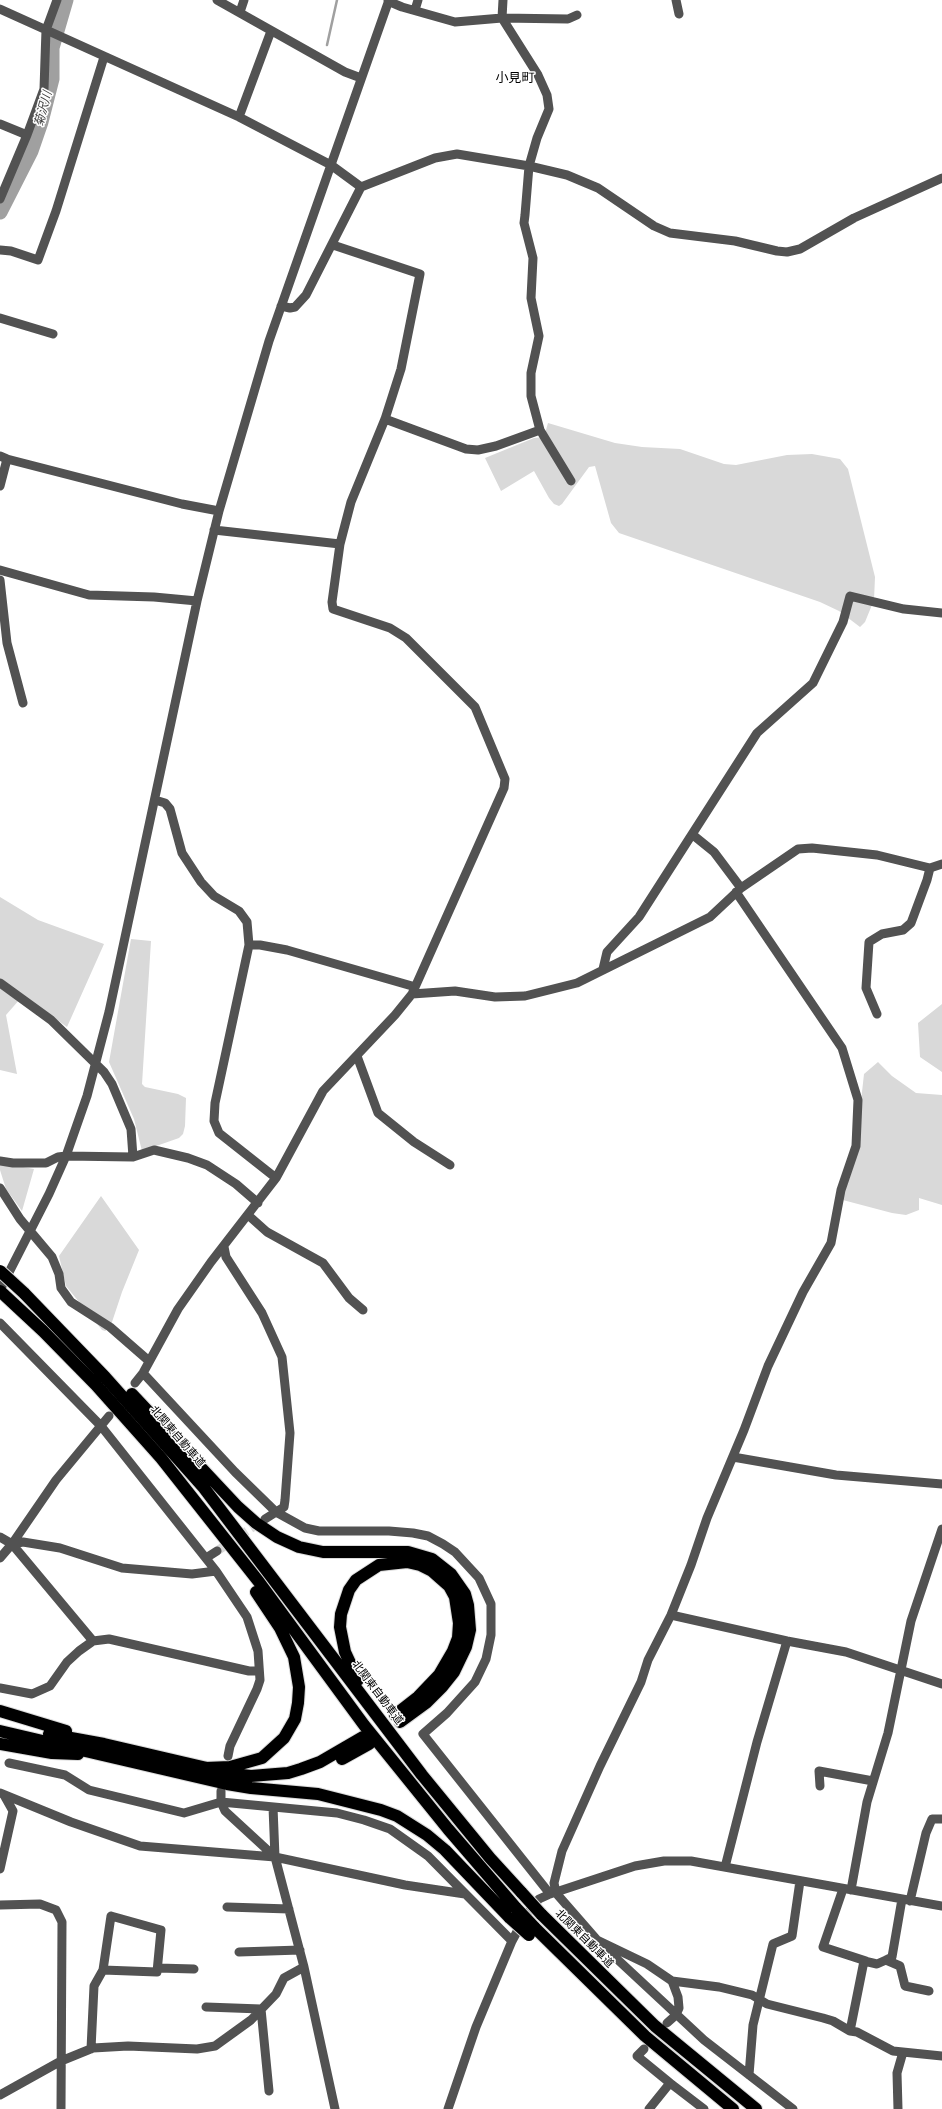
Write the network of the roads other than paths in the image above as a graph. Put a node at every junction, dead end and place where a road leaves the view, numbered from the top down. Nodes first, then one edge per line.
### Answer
1 (57, 0) edge
2 (217, 0) edge
3 (244, 0) edge
4 (389, 0) edge
5 (418, 0) edge
6 (503, 0) edge
7 (676, 0) edge
8 (0, 9) edge
9 (415, 10) junction
10 (240, 12) junction
11 (679, 14) dead end
12 (577, 16) dead end
13 (502, 18) junction
14 (46, 30) junction
15 (271, 31) junction
16 (104, 57) junction
17 (361, 78) junction
18 (239, 118) junction
19 (0, 124) edge
20 (27, 135) junction
21 (331, 165) junction
22 (529, 166) junction
23 (942, 178) edge
24 (361, 187) junction
25 (0, 199) edge
26 (333, 245) junction
27 (0, 250) edge
28 (281, 306) junction
29 (0, 318) edge
30 (53, 334) dead end
31 (386, 419) junction
32 (540, 430) junction
33 (4, 458) edge
34 (571, 481) dead end
35 (0, 486) edge
36 (219, 511) junction
37 (214, 530) junction
38 (340, 544) junction
39 (0, 570) edge
40 (0, 580) edge
41 (197, 601) junction
42 (942, 613) edge
43 (23, 703) dead end
44 (155, 800) junction
45 (693, 835) junction
46 (942, 864) edge
47 (930, 868) junction
48 (739, 890) junction
49 (249, 945) junction
50 (603, 969) junction
51 (0, 983) edge
52 (413, 992) junction
53 (877, 1014) dead end
54 (357, 1056) junction
55 (96, 1063) junction
56 (66, 1156) junction
57 (133, 1157) junction
58 (0, 1161) edge
59 (450, 1165) dead end
60 (276, 1178) junction
61 (0, 1188) edge
62 (258, 1203) junction
63 (248, 1215) junction
64 (30, 1233) junction
65 (224, 1247) junction
66 (0, 1270) edge
67 (0, 1290) edge
68 (363, 1310) dead end
69 (0, 1322) edge
70 (52, 1322) junction
71 (149, 1361) junction
72 (143, 1373) junction
73 (135, 1383) dead end
74 (109, 1416) dead end
75 (101, 1426) junction
76 (733, 1457) junction
77 (161, 1458) junction
78 (942, 1484) edge
79 (276, 1512) junction
80 (265, 1520) tunnel mouth
81 (942, 1530) edge
82 (0, 1537) edge
83 (12, 1544) junction
84 (217, 1551) tunnel mouth
85 (0, 1558) edge
86 (206, 1558) junction
87 (216, 1571) junction
88 (671, 1615) junction
89 (93, 1641) junction
90 (787, 1641) junction
91 (902, 1670) junction
92 (259, 1671) junction
93 (942, 1684) edge
94 (0, 1688) edge
95 (0, 1711) edge
96 (0, 1723) edge
97 (0, 1730) edge
98 (0, 1744) edge
99 (103, 1749) junction
100 (228, 1756) dead end
101 (142, 1758) junction
102 (9, 1763) dead end
103 (205, 1768) junction
104 (873, 1781) junction
105 (820, 1786) dead end
106 (224, 1787) junction
107 (2, 1794) edge
108 (221, 1802) junction
109 (273, 1806) junction
110 (942, 1819) edge
111 (459, 1821) junction
112 (275, 1857) junction
113 (725, 1867) junction
114 (0, 1869) edge
115 (800, 1881) junction
116 (847, 1890) junction
117 (553, 1893) junction
118 (465, 1894) junction
119 (906, 1900) junction
120 (0, 1905) edge
121 (942, 1906) edge
122 (227, 1907) dead end
123 (289, 1909) junction
124 (513, 1913) junction
125 (597, 1940) junction
126 (512, 1941) junction
127 (300, 1950) junction
128 (239, 1952) dead end
129 (886, 1960) junction
130 (866, 1961) junction
131 (304, 1967) junction
132 (158, 1968) junction
133 (194, 1969) dead end
134 (103, 1970) junction
135 (672, 1981) junction
136 (929, 1991) dead end
137 (760, 1999) junction
138 (206, 2007) dead end
139 (261, 2009) junction
140 (676, 2015) junction
141 (667, 2023) dead end
142 (850, 2031) junction
143 (90, 2049) junction
144 (644, 2049) dead end
145 (903, 2052) junction
146 (942, 2056) edge
147 (61, 2061) junction
148 (749, 2075) junction
149 (670, 2083) junction
150 (269, 2091) dead end
151 (0, 2094) edge
152 (61, 2109) edge
153 (335, 2109) edge
154 (448, 2109) edge
155 (649, 2109) edge
156 (704, 2109) edge
157 (733, 2109) edge
158 (756, 2109) edge
159 (793, 2109) edge
160 (898, 2109) edge

1 - 14 street
2 - 10 street
3 - 10 street
4 - 9 street
4 - 17 street
5 - 9 street
6 - 13 street
7 - 11 street
8 - 14 street
9 - 13 street
10 - 15 street
12 - 13 street
13 - 22 street
14 - 16 street
14 - 20 street
15 - 17 street
15 - 18 street
16 - 18 street
16 - 27 street
17 - 21 street
18 - 21 street
19 - 20 street
20 - 25 street
21 - 24 street
21 - 28 street
22 - 23 street
22 - 24 street
22 - 32 street
24 - 26 street
26 - 28 street
26 - 31 street
28 - 36 street
29 - 30 street
31 - 32 street
31 - 38 street
32 - 34 street
33 - 35 street
33 - 36 street
36 - 37 street
37 - 38 street
37 - 41 street
38 - 52 street
39 - 41 street
40 - 43 street
41 - 44 street
42 - 45 street
44 - 49 street
44 - 55 street
45 - 48 street
45 - 50 street
46 - 47 street
47 - 48 street
47 - 53 street
48 - 50 street
48 - 76 street
49 - 52 street
49 - 60 street
50 - 52 street
51 - 55 street
52 - 54 street
54 - 59 street
54 - 60 street
55 - 56 street
55 - 57 street
56 - 57 street
56 - 58 street
56 - 64 street
57 - 62 street
60 - 62 street
61 - 64 street
62 - 63 street
63 - 65 street
63 - 68 street
64 - 67 street
64 - 71 street
65 - 71 street
65 - 79 street
66 - 70 highway, 北関東自動車道, bridge
67 - 77 highway
69 - 75 street
70 - 111 highway, 北関東自動車道
70 - 111 highway
71 - 72 street
72 - 73 street
72 - 79 street
74 - 75 street
75 - 83 street
75 - 86 street
76 - 78 street
76 - 88 street
77 - 103 highway
77 - 124 highway
79 - 80 street
79 - 117 street
81 - 91 street
82 - 83 street
83 - 85 street
83 - 87 street
83 - 89 street
84 - 86 street
86 - 87 street
87 - 92 street
88 - 90 street
88 - 117 street
89 - 92 street
89 - 94 street
90 - 91 street
90 - 113 street
91 - 93 street
91 - 104 street
92 - 100 street
95 - 99 highway
96 - 99 highway
97 - 99 highway
98 - 99 highway
99 - 101 highway
101 - 103 highway
101 - 106 highway
102 - 108 street
103 - 106 highway
104 - 105 street
104 - 116 street
106 - 108 street
106 - 124 highway
107 - 112 street
107 - 114 street
108 - 109 street
108 - 112 street
109 - 112 street
109 - 118 street
110 - 119 street
111 - 158 highway, 北関東自動車道, bridge
112 - 118 street
112 - 123 street
113 - 115 street
113 - 117 street
115 - 116 street
115 - 137 street
116 - 119 street
116 - 130 street
117 - 125 street
117 - 126 street
118 - 126 street
119 - 121 street
119 - 129 street
120 - 147 street
122 - 123 street
123 - 127 street
124 - 157 highway, bridge
125 - 135 street
125 - 140 street
126 - 154 street
127 - 128 street
127 - 131 street
129 - 130 street
129 - 136 street
130 - 142 street
131 - 139 street
131 - 153 street
132 - 133 street
132 - 134 street
132 - 134 street
134 - 143 street
135 - 137 street
135 - 140 street
137 - 142 street
137 - 148 street
138 - 139 street
139 - 143 street
139 - 150 street
140 - 141 street
140 - 148 street
142 - 145 street
143 - 147 street
144 - 149 street
145 - 146 street
145 - 160 street
147 - 151 street
147 - 152 street
148 - 159 street
149 - 155 street
149 - 156 street

